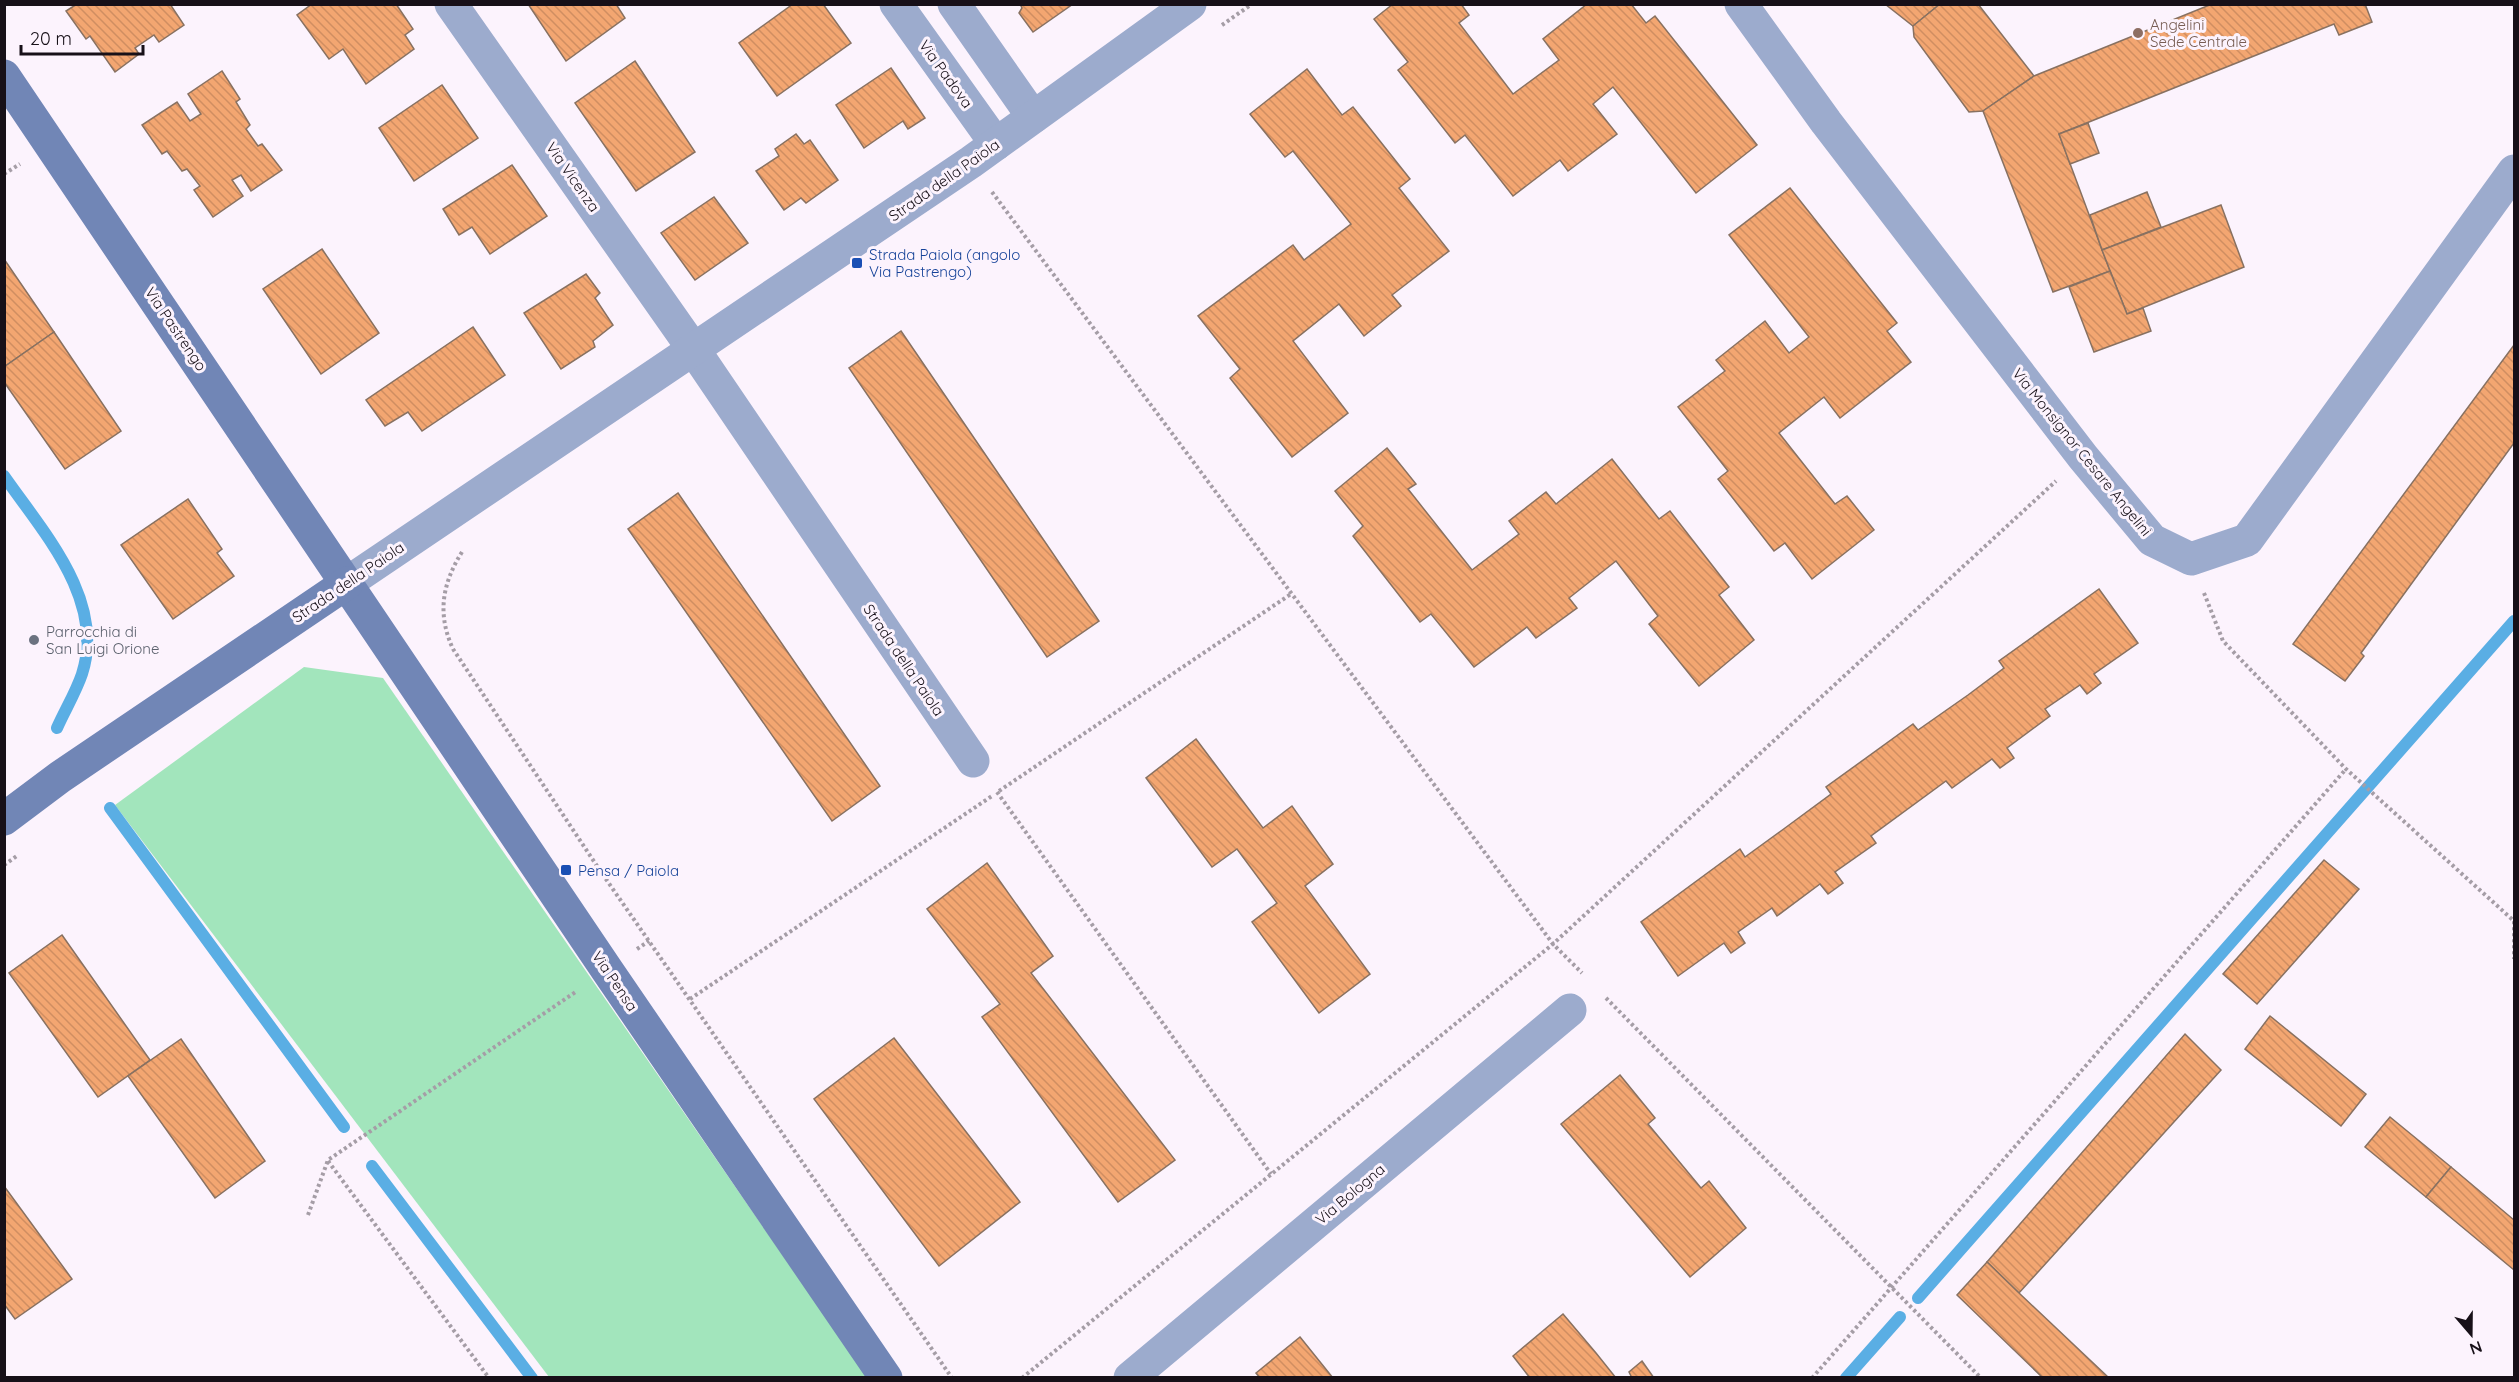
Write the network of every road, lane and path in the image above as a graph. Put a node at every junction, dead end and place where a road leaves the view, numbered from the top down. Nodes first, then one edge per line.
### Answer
1 (451, 4) edge
2 (896, 4) edge
3 (954, 4) edge
4 (1191, 4) edge
5 (1251, 4) edge
6 (1741, 4) edge
7 (1213, 32) dead end
8 (4, 76) edge
9 (1033, 117) junction
10 (996, 144) junction
11 (2514, 171) edge
12 (999, 183) dead end
13 (694, 350) junction
14 (2083, 457) junction
15 (465, 547) dead end
16 (2191, 559) junction
17 (347, 583) junction
18 (973, 761) joint
19 (2346, 769) junction
20 (4, 819) edge
21 (649, 941) junction
22 (1553, 944) junction
23 (2514, 959) edge
24 (607, 970) junction
25 (1586, 978) dead end
26 (1603, 995) dead end
27 (1570, 1010) dead end
28 (328, 1160) junction
29 (1271, 1174) junction
30 (308, 1215) dead end
31 (1893, 1288) junction
32 (489, 1377) edge
33 (886, 1377) edge
34 (952, 1377) edge
35 (1022, 1377) edge
36 (1130, 1377) edge
37 (1812, 1377) edge
38 (1981, 1377) edge

1 - 13 street, Via Vicenza
2 - 10 street, Via Padova
3 - 9 street
4 - 9 street, Strada della Paiola
5 - 7 path
6 - 14 street, Via Monsignor Cesare Angelini
8 - 17 street, Via Pastrengo
9 - 10 street, Strada della Paiola
10 - 13 street, Strada della Paiola
11 - 16 street
12 - 22 path
13 - 17 street, Strada della Paiola
13 - 18 street, Strada della Paiola
14 - 16 street, Via Monsignor Cesare Angelini
14 - 22 path
15 - 21 path
16 - 19 path
17 - 20 street, Strada della Paiola
17 - 24 street, Via Pensa
18 - 29 path
19 - 23 path
19 - 31 path
21 - 24 path
21 - 34 path
22 - 25 path
22 - 29 path
24 - 28 path
24 - 33 street, Via Pensa
26 - 31 path
27 - 36 street, Via Bologna
28 - 30 path
28 - 32 path
29 - 35 path
31 - 37 path
31 - 38 path

